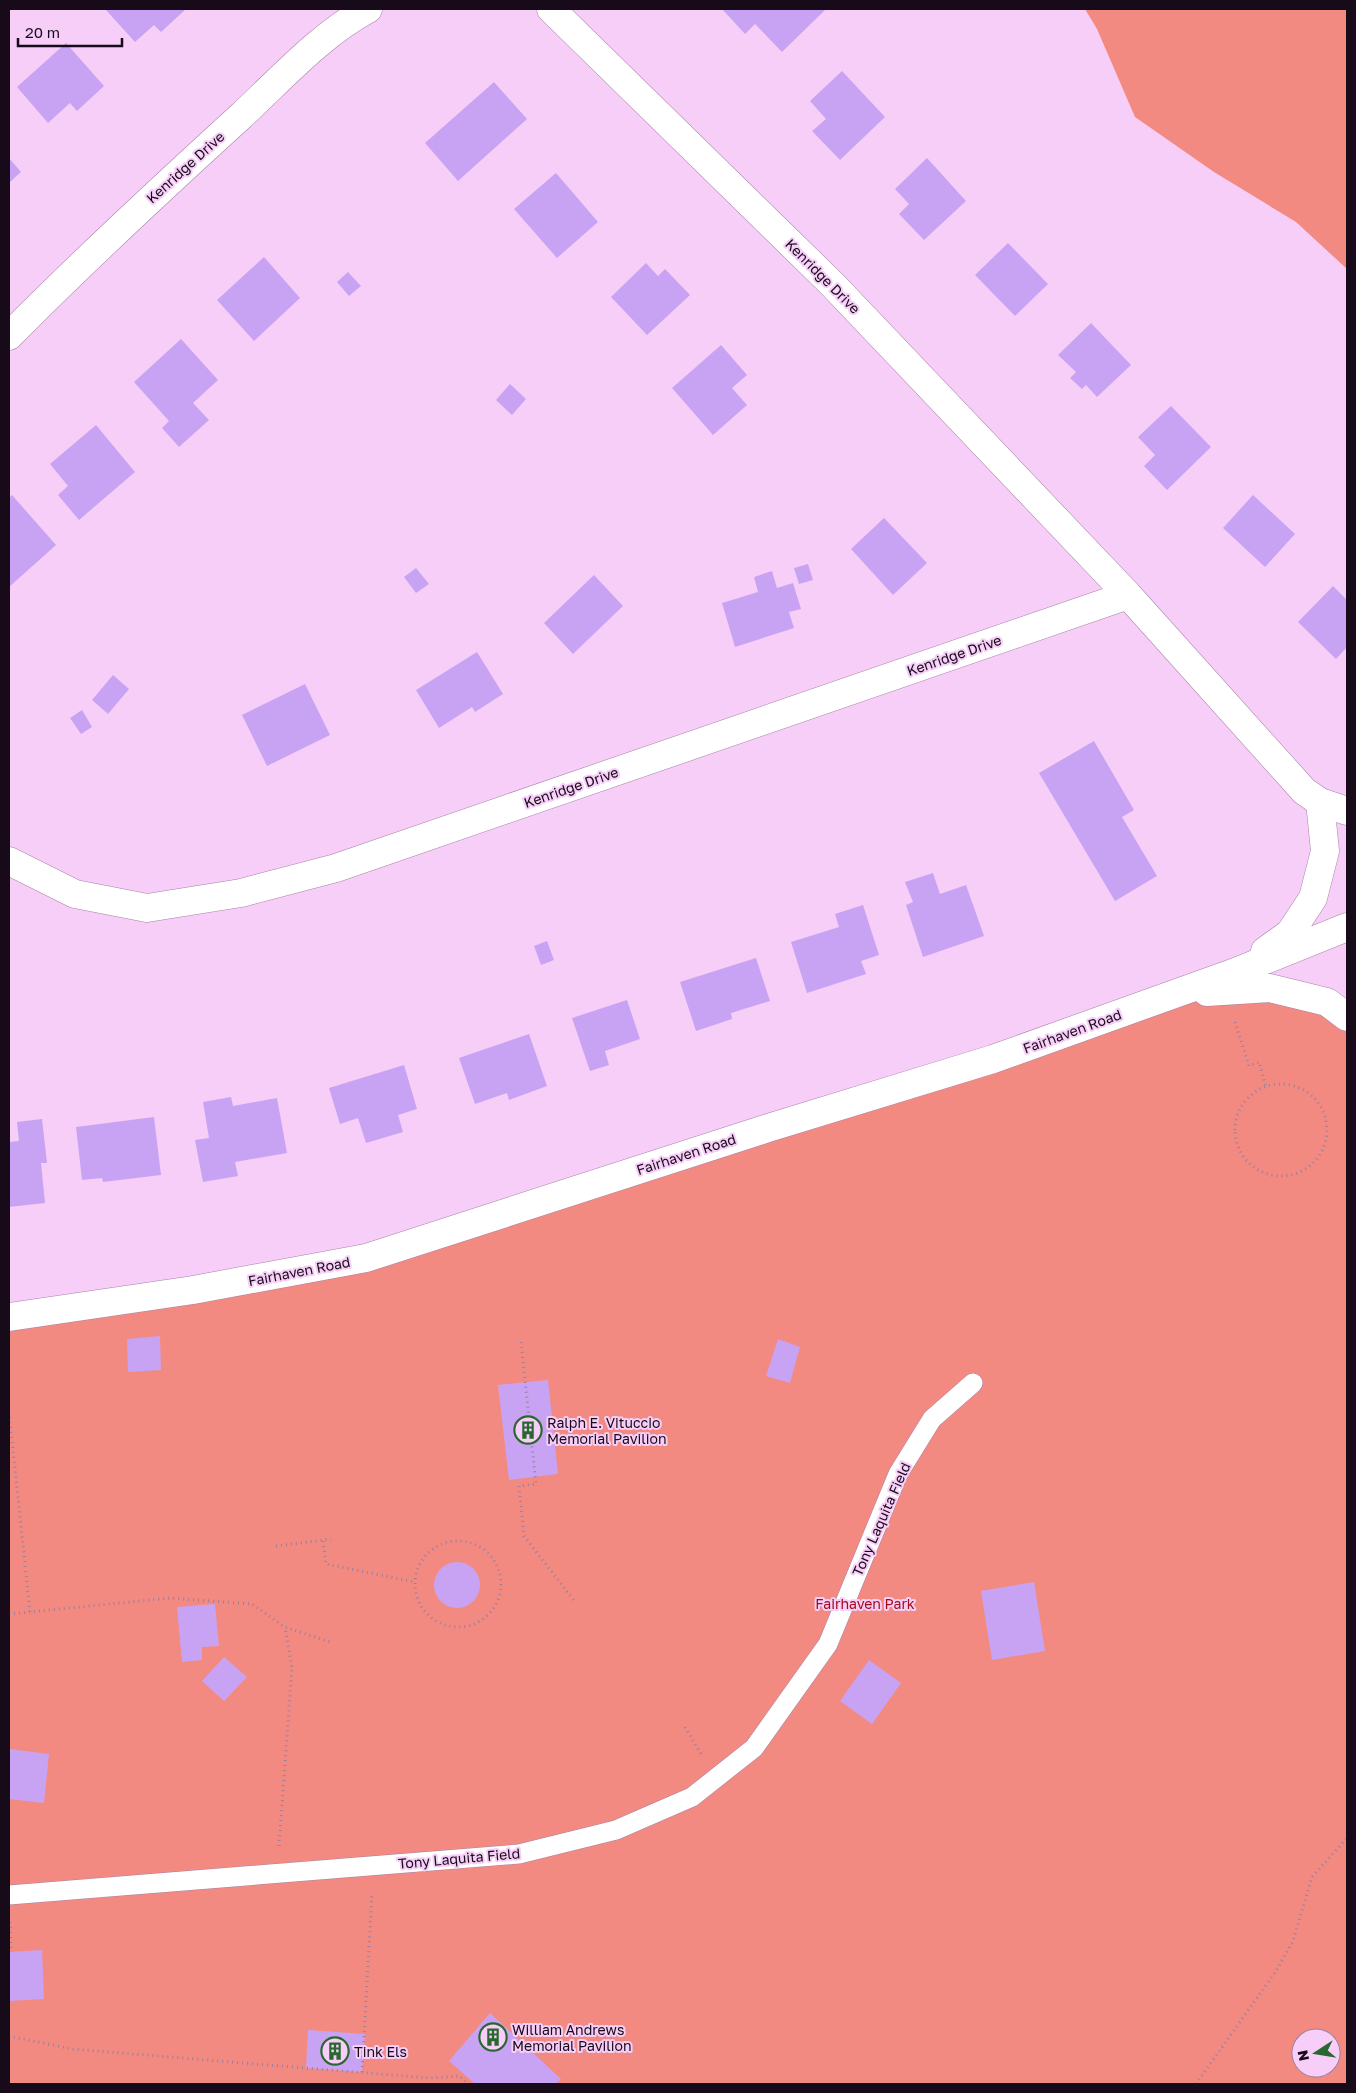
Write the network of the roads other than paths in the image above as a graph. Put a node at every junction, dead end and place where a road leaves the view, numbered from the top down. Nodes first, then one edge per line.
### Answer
1 (368, 9) edge
2 (551, 9) edge
3 (9, 336) edge
4 (1128, 595) junction
5 (1320, 802) junction
6 (1347, 811) edge
7 (9, 861) edge
8 (1347, 927) edge
9 (1233, 973) junction
10 (1178, 994) junction
11 (1347, 1017) edge
12 (9, 1317) edge
13 (973, 1383) dead end
14 (9, 1895) edge

1 - 3 street, Kenridge Drive
2 - 4 street, Kenridge Drive
4 - 5 street, Kenridge Drive
4 - 7 street, Kenridge Drive
5 - 6 street, Kenridge Drive
5 - 9 street
8 - 9 street, Fairhaven Road
9 - 10 street, Fairhaven Road
10 - 11 street
10 - 12 street, Fairhaven Road
13 - 14 lane, Tony Laquita Field

